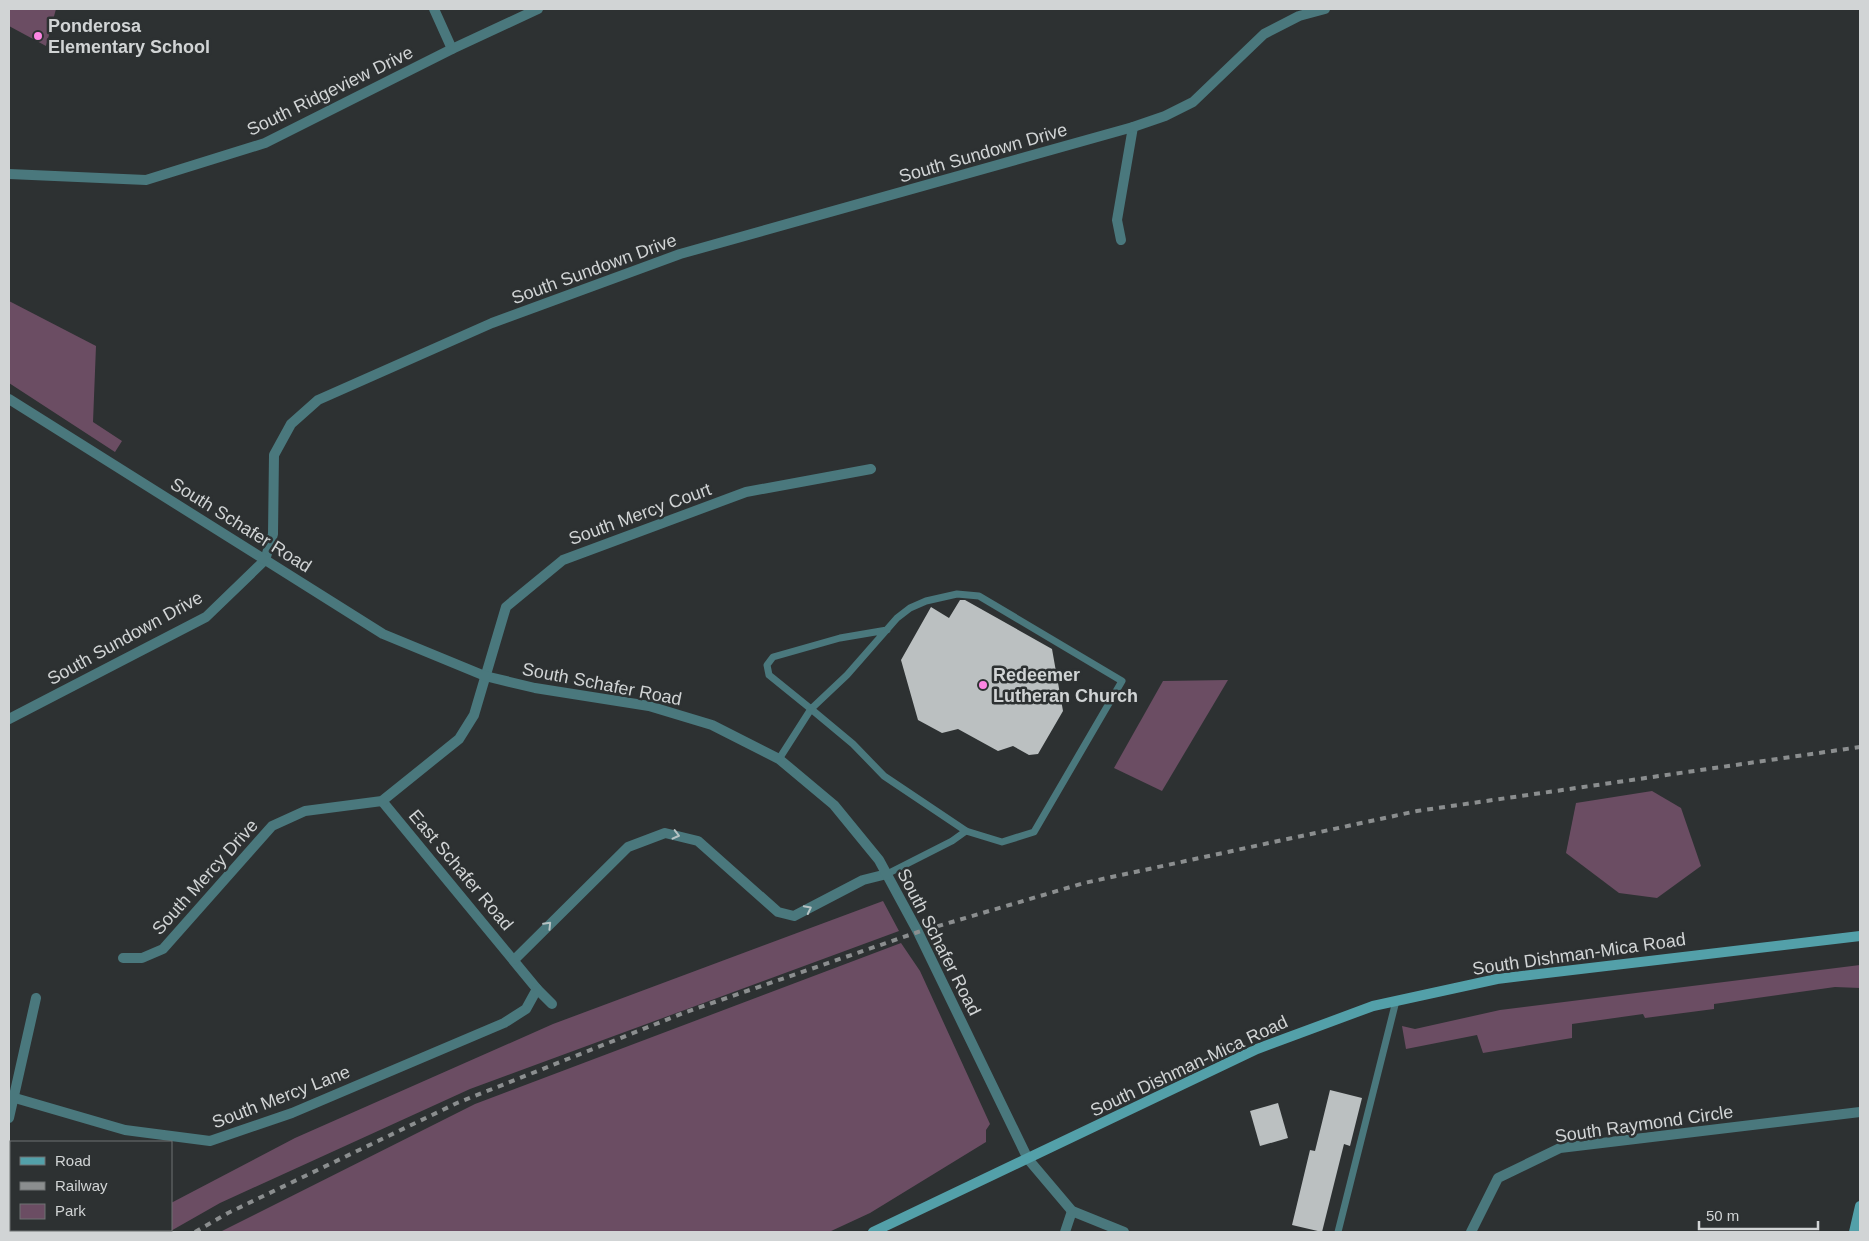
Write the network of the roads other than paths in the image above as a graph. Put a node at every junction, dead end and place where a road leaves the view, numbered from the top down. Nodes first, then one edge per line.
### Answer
1 (434, 9) edge
2 (538, 9) edge
3 (1325, 9) edge
4 (452, 49) junction
5 (1132, 127) junction
6 (9, 174) edge
7 (1121, 240) dead end
8 (9, 399) edge
9 (871, 469) dead end
10 (265, 560) junction
11 (887, 630) junction
12 (486, 676) junction
13 (811, 709) junction
14 (9, 719) edge
15 (779, 759) junction
16 (382, 801) junction
17 (966, 831) junction
18 (886, 874) junction
19 (1860, 936) edge
20 (123, 958) dead end
21 (514, 960) junction
22 (537, 989) junction
23 (36, 998) dead end
24 (1396, 1001) junction
25 (552, 1004) dead end
26 (15, 1098) junction
27 (1860, 1112) edge
28 (9, 1118) edge
29 (1028, 1159) junction
30 (1860, 1206) edge
31 (1072, 1211) junction
32 (873, 1232) edge
33 (1065, 1232) edge
34 (1124, 1232) edge
35 (1338, 1232) edge
36 (1471, 1232) edge
37 (1854, 1232) edge

1 - 4 street
2 - 4 street, South Ridgeview Drive
3 - 5 street, South Sundown Drive
4 - 6 street, South Ridgeview Drive
5 - 7 street
5 - 10 street, South Sundown Drive
8 - 10 street, South Schafer Road
9 - 12 street, South Mercy Court
10 - 12 street, South Schafer Road
10 - 14 street, South Sundown Drive
11 - 13 lane
11 - 13 lane
11 - 17 lane
12 - 15 street, South Schafer Road
12 - 16 street
13 - 15 lane
13 - 17 lane
15 - 18 street, South Schafer Road
16 - 20 street, South Mercy Drive
16 - 21 street, East Schafer Road
17 - 18 lane
21 -> 18 street, East Schafer Road
18 - 29 street, South Schafer Road
19 - 24 main road, South Dishman-Mica Road
21 - 22 street, East Schafer Road
22 - 25 street, East Schafer Road
22 - 26 street, South Mercy Lane
23 - 26 street
24 - 29 main road, South Dishman-Mica Road
24 - 35 lane
26 - 28 street
27 - 36 street, South Raymond Circle
29 - 31 street, South Schafer Road
29 - 32 main road, South Dishman-Mica Road
30 - 37 main road
31 - 33 street
31 - 34 street

